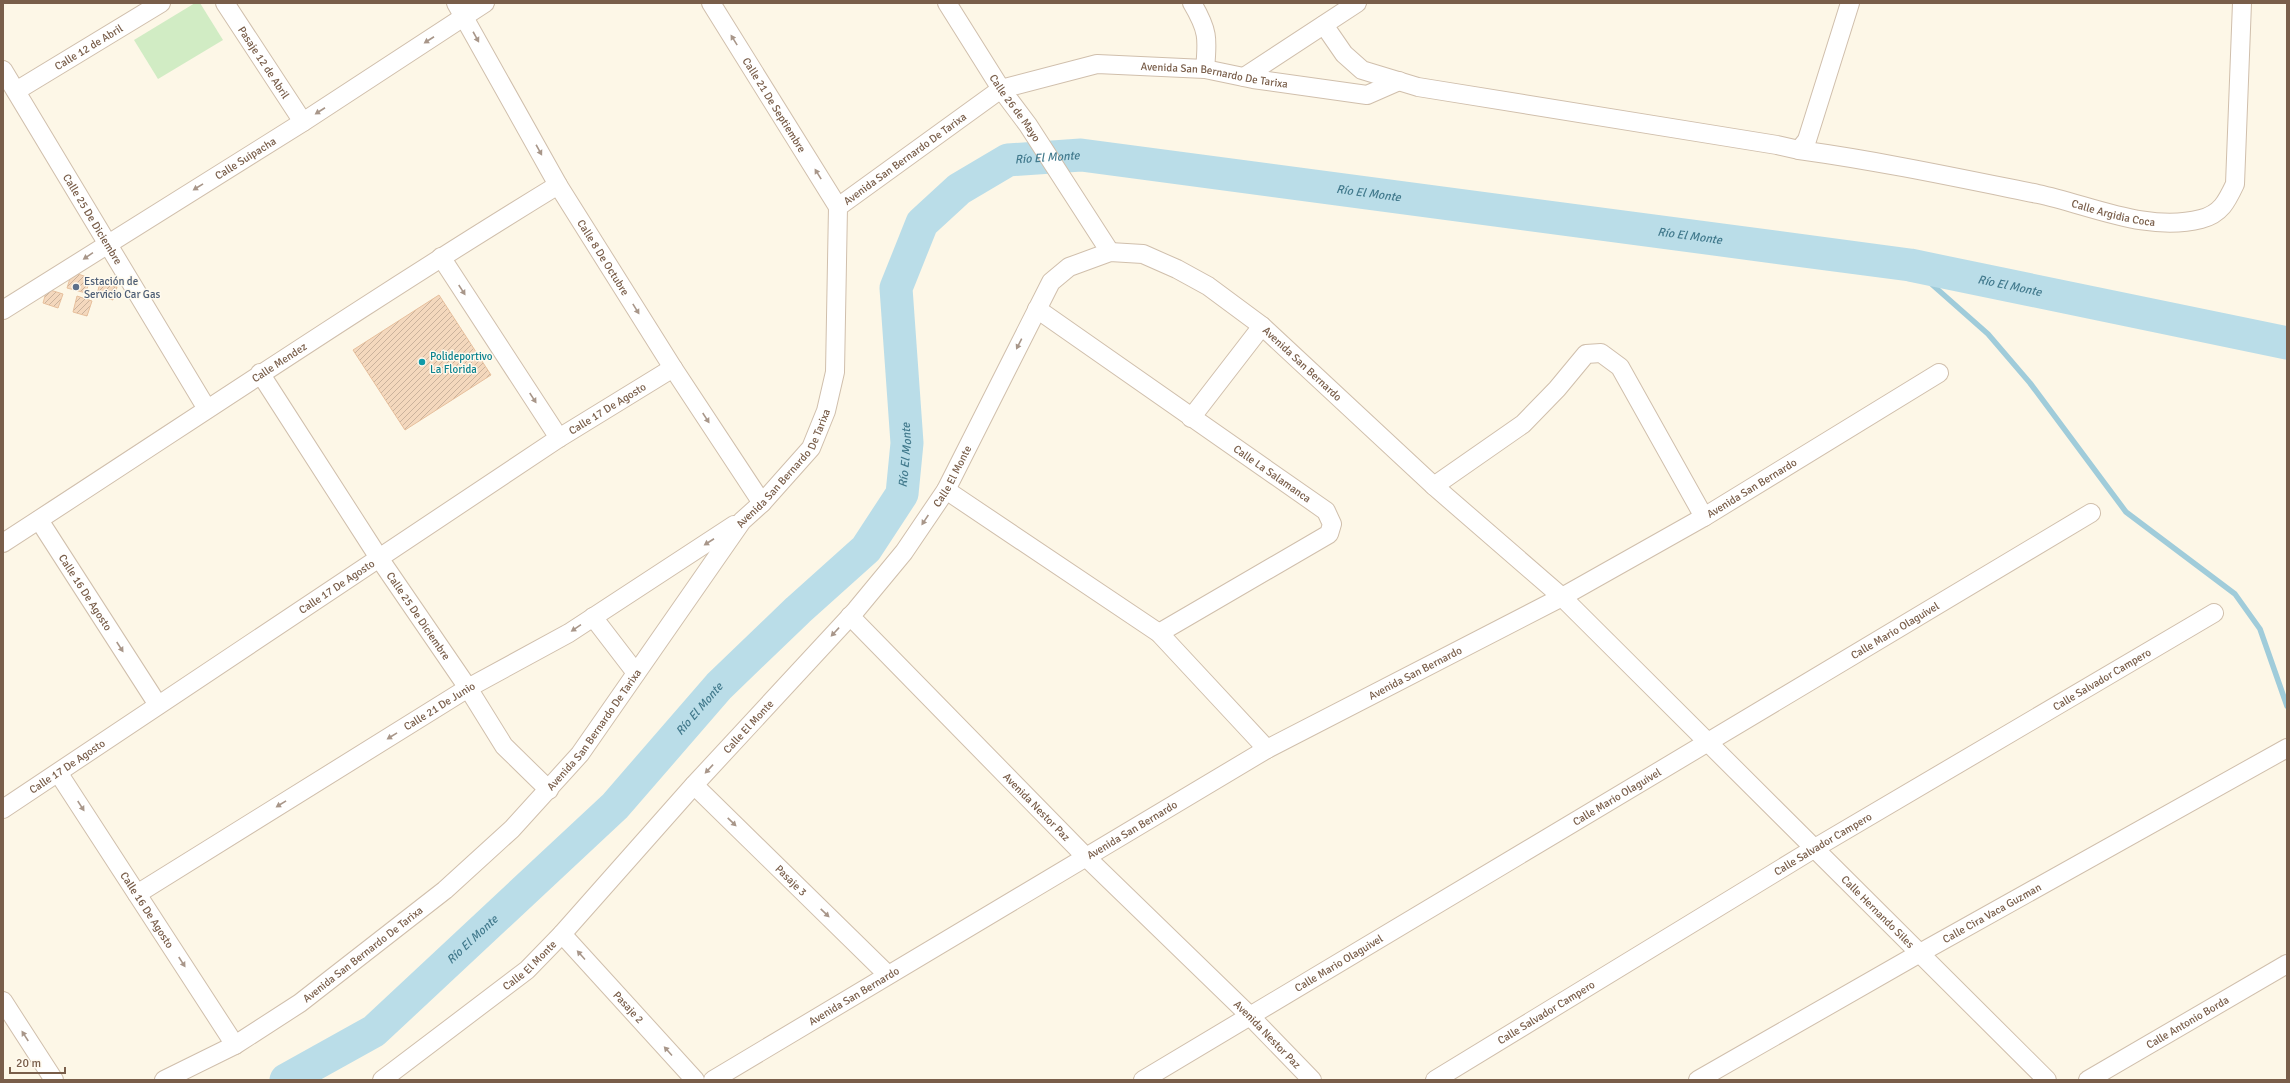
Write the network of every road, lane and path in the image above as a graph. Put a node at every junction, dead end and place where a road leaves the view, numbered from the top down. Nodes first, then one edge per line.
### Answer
1 (161, 3) edge
2 (225, 3) edge
3 (485, 3) edge
4 (711, 3) edge
5 (947, 3) edge
6 (1192, 3) edge
7 (1357, 3) edge
8 (1850, 3) edge
9 (2242, 3) edge
10 (461, 10) edge
11 (1324, 25) junction
12 (1205, 69) junction
13 (3, 70) edge
14 (1244, 77) junction
15 (1398, 82) junction
16 (1001, 89) junction
17 (16, 91) junction
18 (302, 122) junction
19 (1799, 150) junction
20 (558, 185) junction
21 (838, 207) junction
22 (108, 242) junction
23 (1110, 252) junction
24 (441, 257) junction
25 (1037, 309) junction
26 (3, 310) edge
27 (1262, 326) junction
28 (673, 368) junction
29 (260, 373) junction
30 (1939, 373) dead end
31 (207, 409) junction
32 (1191, 418) junction
33 (559, 438) junction
34 (1434, 486) junction
35 (946, 490) junction
36 (762, 504) junction
37 (2092, 513) dead end
38 (1704, 518) junction
39 (39, 520) junction
40 (742, 521) junction
41 (3, 543) edge
42 (379, 558) junction
43 (1562, 597) junction
44 (2214, 613) dead end
45 (850, 616) junction
46 (593, 617) junction
47 (1159, 633) junction
48 (636, 673) junction
49 (468, 688) junction
50 (158, 705) junction
51 (1708, 742) junction
52 (2287, 748) edge
53 (1267, 749) junction
54 (59, 774) junction
55 (694, 785) junction
56 (549, 790) junction
57 (3, 810) edge
58 (1815, 848) junction
59 (1086, 857) junction
60 (137, 894) junction
61 (562, 934) junction
62 (1920, 953) junction
63 (2287, 964) edge
64 (888, 975) junction
65 (3, 1001) edge
66 (1249, 1015) junction
67 (235, 1045) junction
68 (54, 1080) edge
69 (164, 1080) edge
70 (382, 1080) edge
71 (695, 1080) edge
72 (713, 1080) edge
73 (1143, 1080) edge
74 (1312, 1080) edge
75 (1435, 1080) edge
76 (1698, 1080) edge
77 (2047, 1080) edge
78 (2088, 1080) edge

1 - 17 street, Calle 12 de Abril
2 - 18 street, Pasaje 12 de Abril
3 - 10 street, Calle Suipacha
21 -> 4 street, Calle 21 De Septiembre
5 - 16 street, Calle 26 de Mayo
6 - 12 street
7 - 11 street
8 - 19 street
9 - 19 street, Calle Argidia Coca
10 -> 18 street, Calle Suipacha
10 -> 20 street, Calle 8 De Octubre
11 - 14 street
11 - 15 street, Calle Argidia Coca
12 - 14 street, Avenida San Bernardo De Tarixa
12 - 16 street, Avenida San Bernardo De Tarixa
13 - 17 street, Calle 25 De Diciembre
14 - 15 street, Avenida San Bernardo De Tarixa
15 - 19 street, Calle Argidia Coca
16 - 21 street, Avenida San Bernardo De Tarixa
16 - 23 street, Calle 26 de Mayo
17 - 22 street, Calle 25 De Diciembre
18 -> 22 street, Calle Suipacha
20 - 24 street, Calle Mendez
20 -> 28 street, Calle 8 De Octubre
21 - 36 street, Avenida San Bernardo De Tarixa
22 -> 26 street, Calle Suipacha
22 - 31 street, Calle 25 De Diciembre
23 - 25 street, Avenida San Bernardo
23 - 27 street, Avenida San Bernardo
24 - 29 street, Calle Mendez
24 -> 33 street
25 - 32 street, Calle La Salamanca
25 -> 35 street, Calle El Monte
27 - 32 street
27 - 34 street, Avenida San Bernardo
28 - 33 street, Calle 17 De Agosto
28 -> 36 street, Calle 8 De Octubre
29 - 31 street, Calle Mendez
29 - 42 street, Calle 25 De Diciembre
30 - 38 street, Avenida San Bernardo
31 - 39 street, Calle Mendez
32 - 47 street, Calle La Salamanca
33 - 42 street, Calle 17 De Agosto
34 - 38 street
34 - 43 street, Avenida San Bernardo
35 -> 45 street, Calle El Monte
35 - 47 street
36 - 40 street, Avenida San Bernardo De Tarixa
37 - 51 street, Calle Mario Olaguivel
38 - 43 street, Avenida San Bernardo
39 - 41 street, Calle Mendez
39 -> 50 street, Calle 16 De Agosto
40 -> 46 street, Calle 21 De Junio
40 - 48 street, Avenida San Bernardo De Tarixa
42 - 49 street, Calle 25 De Diciembre
42 - 50 street, Calle 17 De Agosto
43 - 51 street, Avenida San Bernardo
43 - 53 street, Avenida San Bernardo
44 - 58 street, Calle Salvador Campero
45 -> 55 street, Calle El Monte
45 - 59 street, Avenida Nestor Paz
46 - 48 street
46 -> 49 street, Calle 21 De Junio
47 - 53 street
48 - 56 street, Avenida San Bernardo De Tarixa
49 - 56 street, Calle 25 De Diciembre
49 -> 60 street, Calle 21 De Junio
50 - 54 street, Calle 17 De Agosto
51 - 58 street, Calle Hernando Siles
51 - 66 street, Calle Mario Olaguivel
52 - 62 street, Calle Cira Vaca Guzman
53 - 59 street, Avenida San Bernardo
54 - 57 street, Calle 17 De Agosto
54 -> 60 street, Calle 16 De Agosto
55 - 61 street, Calle El Monte
55 -> 64 street, Pasaje 3
56 - 67 street, Avenida San Bernardo De Tarixa
58 - 62 street, Calle Hernando Siles
58 - 75 street, Calle Salvador Campero
59 - 64 street, Avenida San Bernardo
59 - 66 street, Avenida Nestor Paz
60 -> 67 street, Calle 16 De Agosto
61 - 70 street, Calle El Monte
71 -> 61 street, Pasaje 2
62 - 76 street, Calle Cira Vaca Guzman
62 - 77 street, Calle Hernando Siles
63 - 78 street, Calle Antonio Borda
64 - 72 street, Avenida San Bernardo
68 -> 65 street
66 - 73 street, Calle Mario Olaguivel
66 - 74 street, Avenida Nestor Paz
67 - 69 street, Avenida San Bernardo De Tarixa

